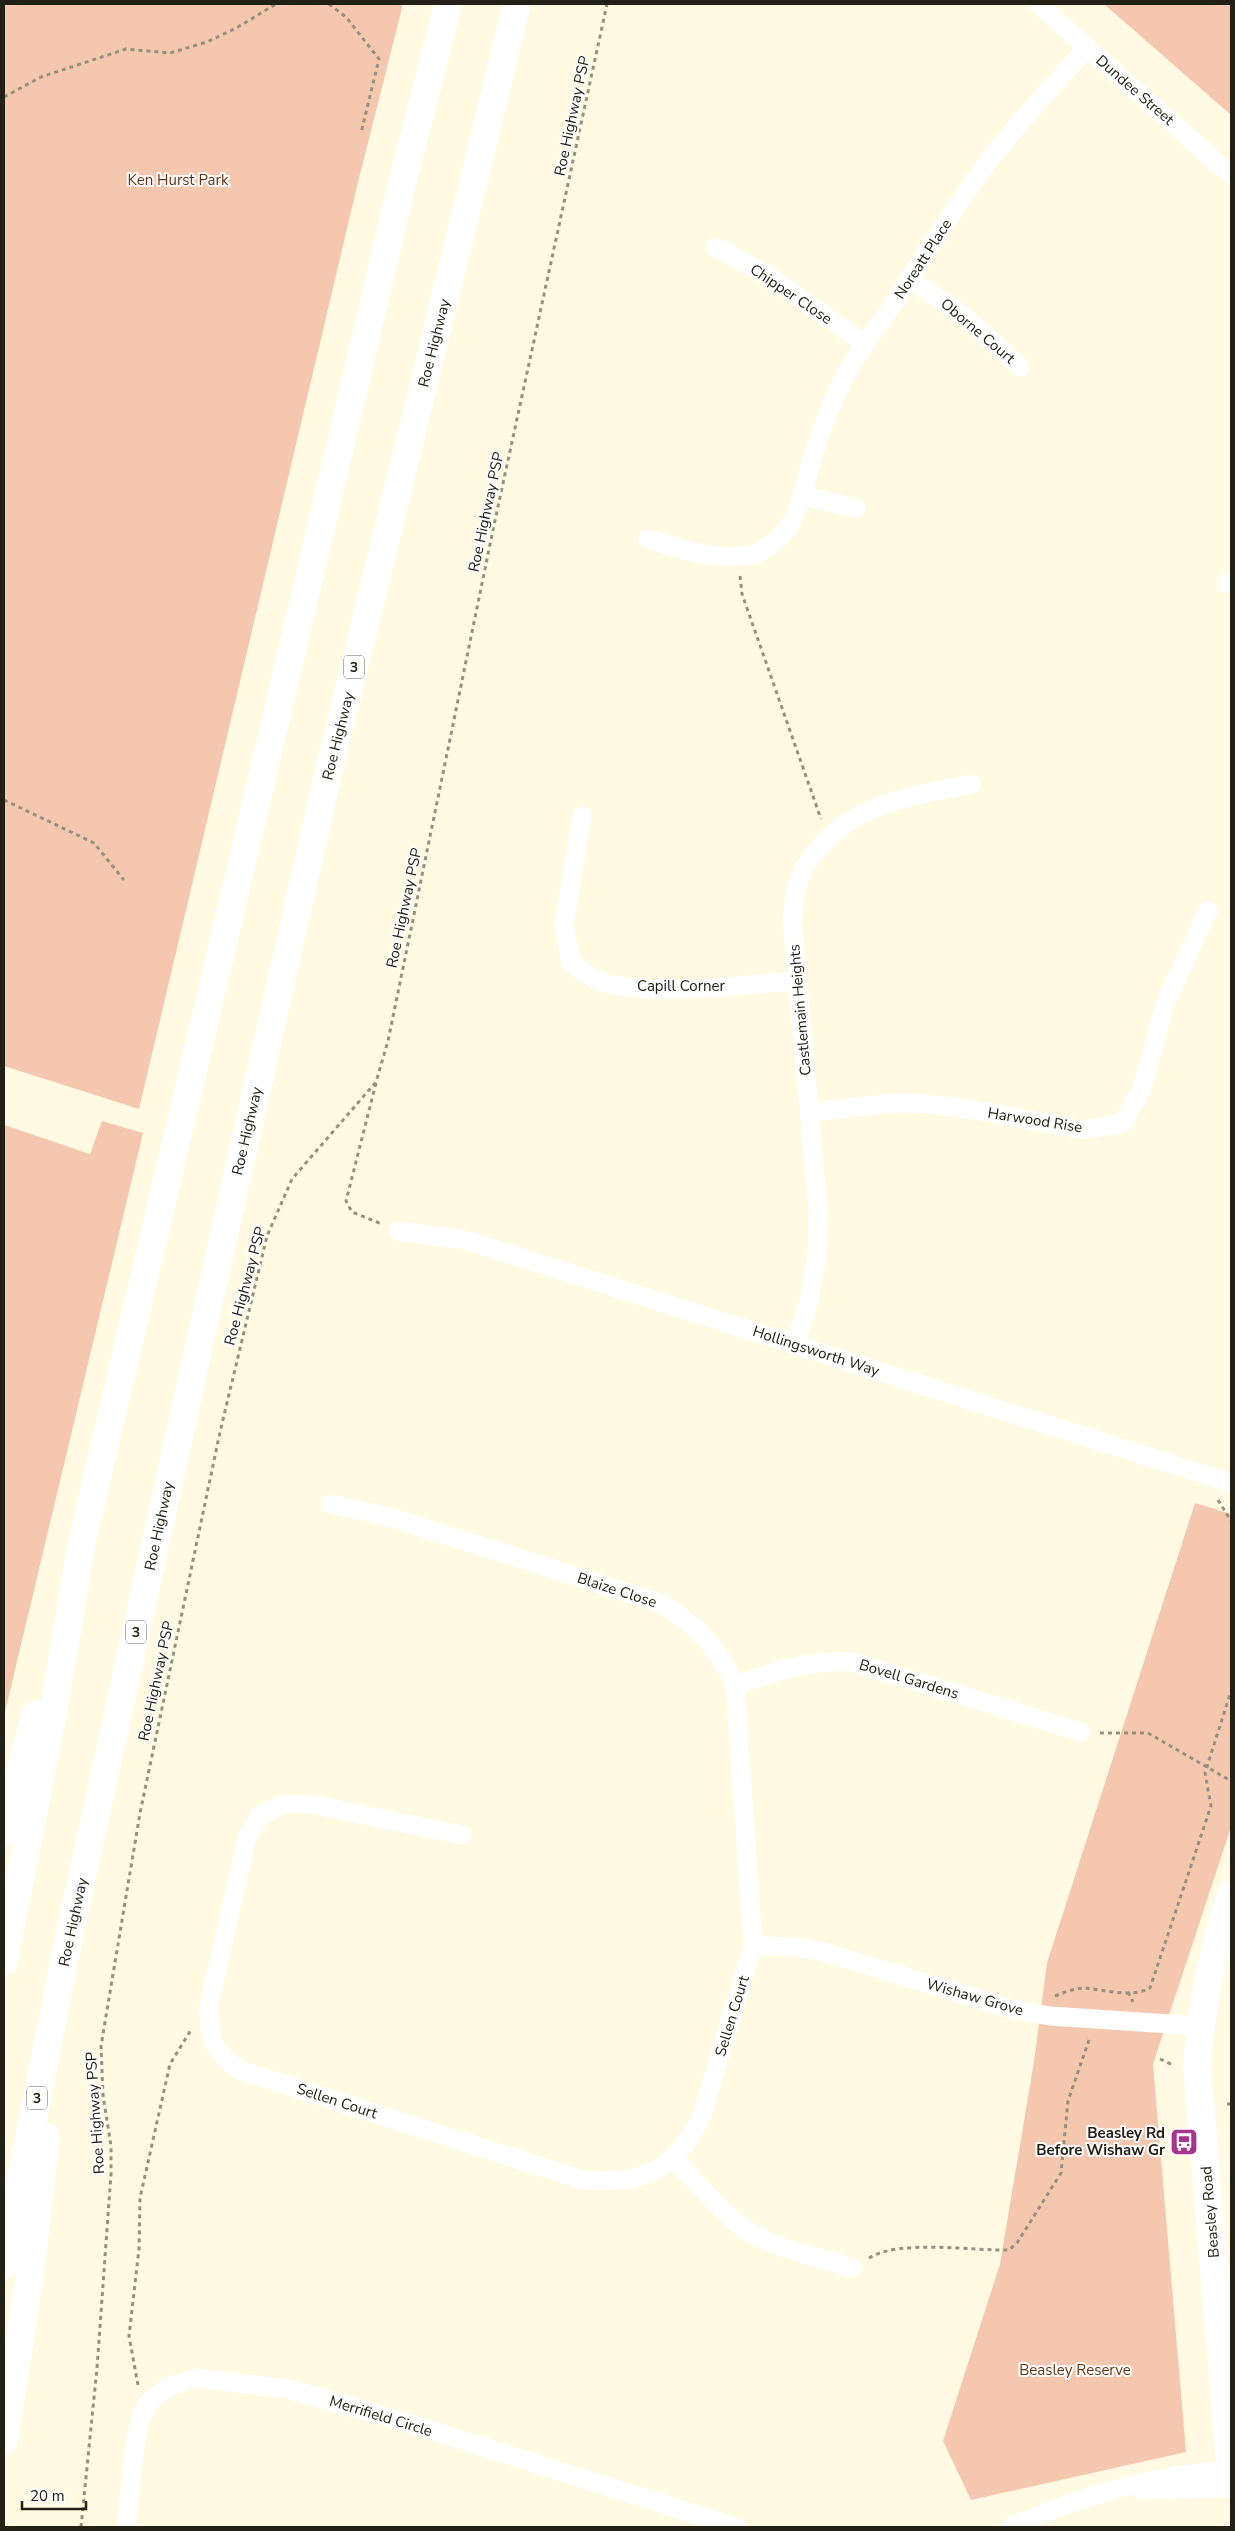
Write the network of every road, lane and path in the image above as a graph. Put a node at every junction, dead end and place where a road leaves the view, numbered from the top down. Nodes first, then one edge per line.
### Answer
1 (276, 4) edge
2 (330, 4) edge
3 (448, 4) edge
4 (517, 4) edge
5 (607, 4) edge
6 (1038, 4) edge
7 (1087, 48) junction
8 (4, 97) edge
9 (361, 133) dead end
10 (1231, 175) edge
11 (715, 247) dead end
12 (909, 279) junction
13 (865, 344) junction
14 (1020, 367) dead end
15 (804, 496) junction
16 (856, 508) dead end
17 (648, 539) dead end
18 (738, 557) junction
19 (971, 784) dead end
20 (4, 800) edge
21 (582, 816) dead end
22 (833, 833) junction
23 (124, 880) dead end
24 (1208, 911) dead end
25 (796, 981) junction
26 (376, 1082) junction
27 (809, 1112) junction
28 (398, 1231) joint
29 (795, 1345) junction
30 (1231, 1483) edge
31 (331, 1504) dead end
32 (82, 1541) junction
33 (735, 1685) junction
34 (1231, 1691) edge
35 (1081, 1732) joint
36 (1206, 1768) junction
37 (1231, 1781) edge
38 (4, 1832) edge
39 (462, 1835) dead end
40 (1231, 1894) edge
41 (70, 1932) junction
42 (754, 1945) junction
43 (4, 1960) edge
44 (1050, 2016) junction
45 (208, 2023) junction
46 (1200, 2026) junction
47 (1089, 2040) dead end
48 (673, 2158) junction
49 (4, 2264) edge
50 (853, 2268) joint
51 (150, 2401) junction
52 (4, 2440) edge
53 (1231, 2470) edge
54 (1231, 2474) edge
55 (1231, 2488) edge
56 (1113, 2490) junction
57 (81, 2527) edge
58 (126, 2527) edge
59 (736, 2527) edge
60 (1011, 2527) edge

1 - 8 path
2 - 9 path
3 - 32 main road
4 - 41 main road, Roe Highway / 3
5 - 26 path, Roe Highway PSP
6 - 7 street, Dundee Street
7 - 10 street, Dundee Street
7 - 12 street, Noreatt Place
11 - 13 street, Chipper Close
12 - 13 street, Noreatt Place
12 - 14 street, Oborne Court
13 - 15 street, Noreatt Place
15 - 16 street
15 - 18 street, Noreatt Place
17 - 18 street, Noreatt Place
18 - 22 path
19 - 22 street, Castlemain Heights
20 - 23 path
21 - 25 street, Capill Corner
22 - 25 street, Castlemain Heights
24 - 27 street, Harwood Rise
25 - 27 street, Castlemain Heights
26 - 28 path
26 - 57 path, Roe Highway PSP
27 - 29 street, Castlemain Heights
28 - 29 street, Hollingsworth Way
29 - 30 street, Hollingsworth Way
31 - 33 street, Blaize Close
32 - 38 main road
32 - 43 main road
33 - 35 street, Bovell Gardens
33 - 42 street, Blaize Close
34 - 36 path
35 - 36 path
36 - 37 path
36 - 44 path
39 - 45 street, Sellen Court
40 - 46 main road, Beasley Road
41 - 49 main road, Roe Highway / 3
41 - 52 main road
42 - 44 street, Wishaw Grove
42 - 48 street, Sellen Court
44 - 46 street, Wishaw Grove
45 - 48 street, Sellen Court
45 - 51 path
46 - 53 main road, Beasley Road
47 - 50 path
48 - 50 street
51 - 58 street, Merrifield Circle
51 - 59 street, Merrifield Circle
53 - 54 main road, Beasley Road
53 - 56 street
55 - 56 street
56 - 60 street

